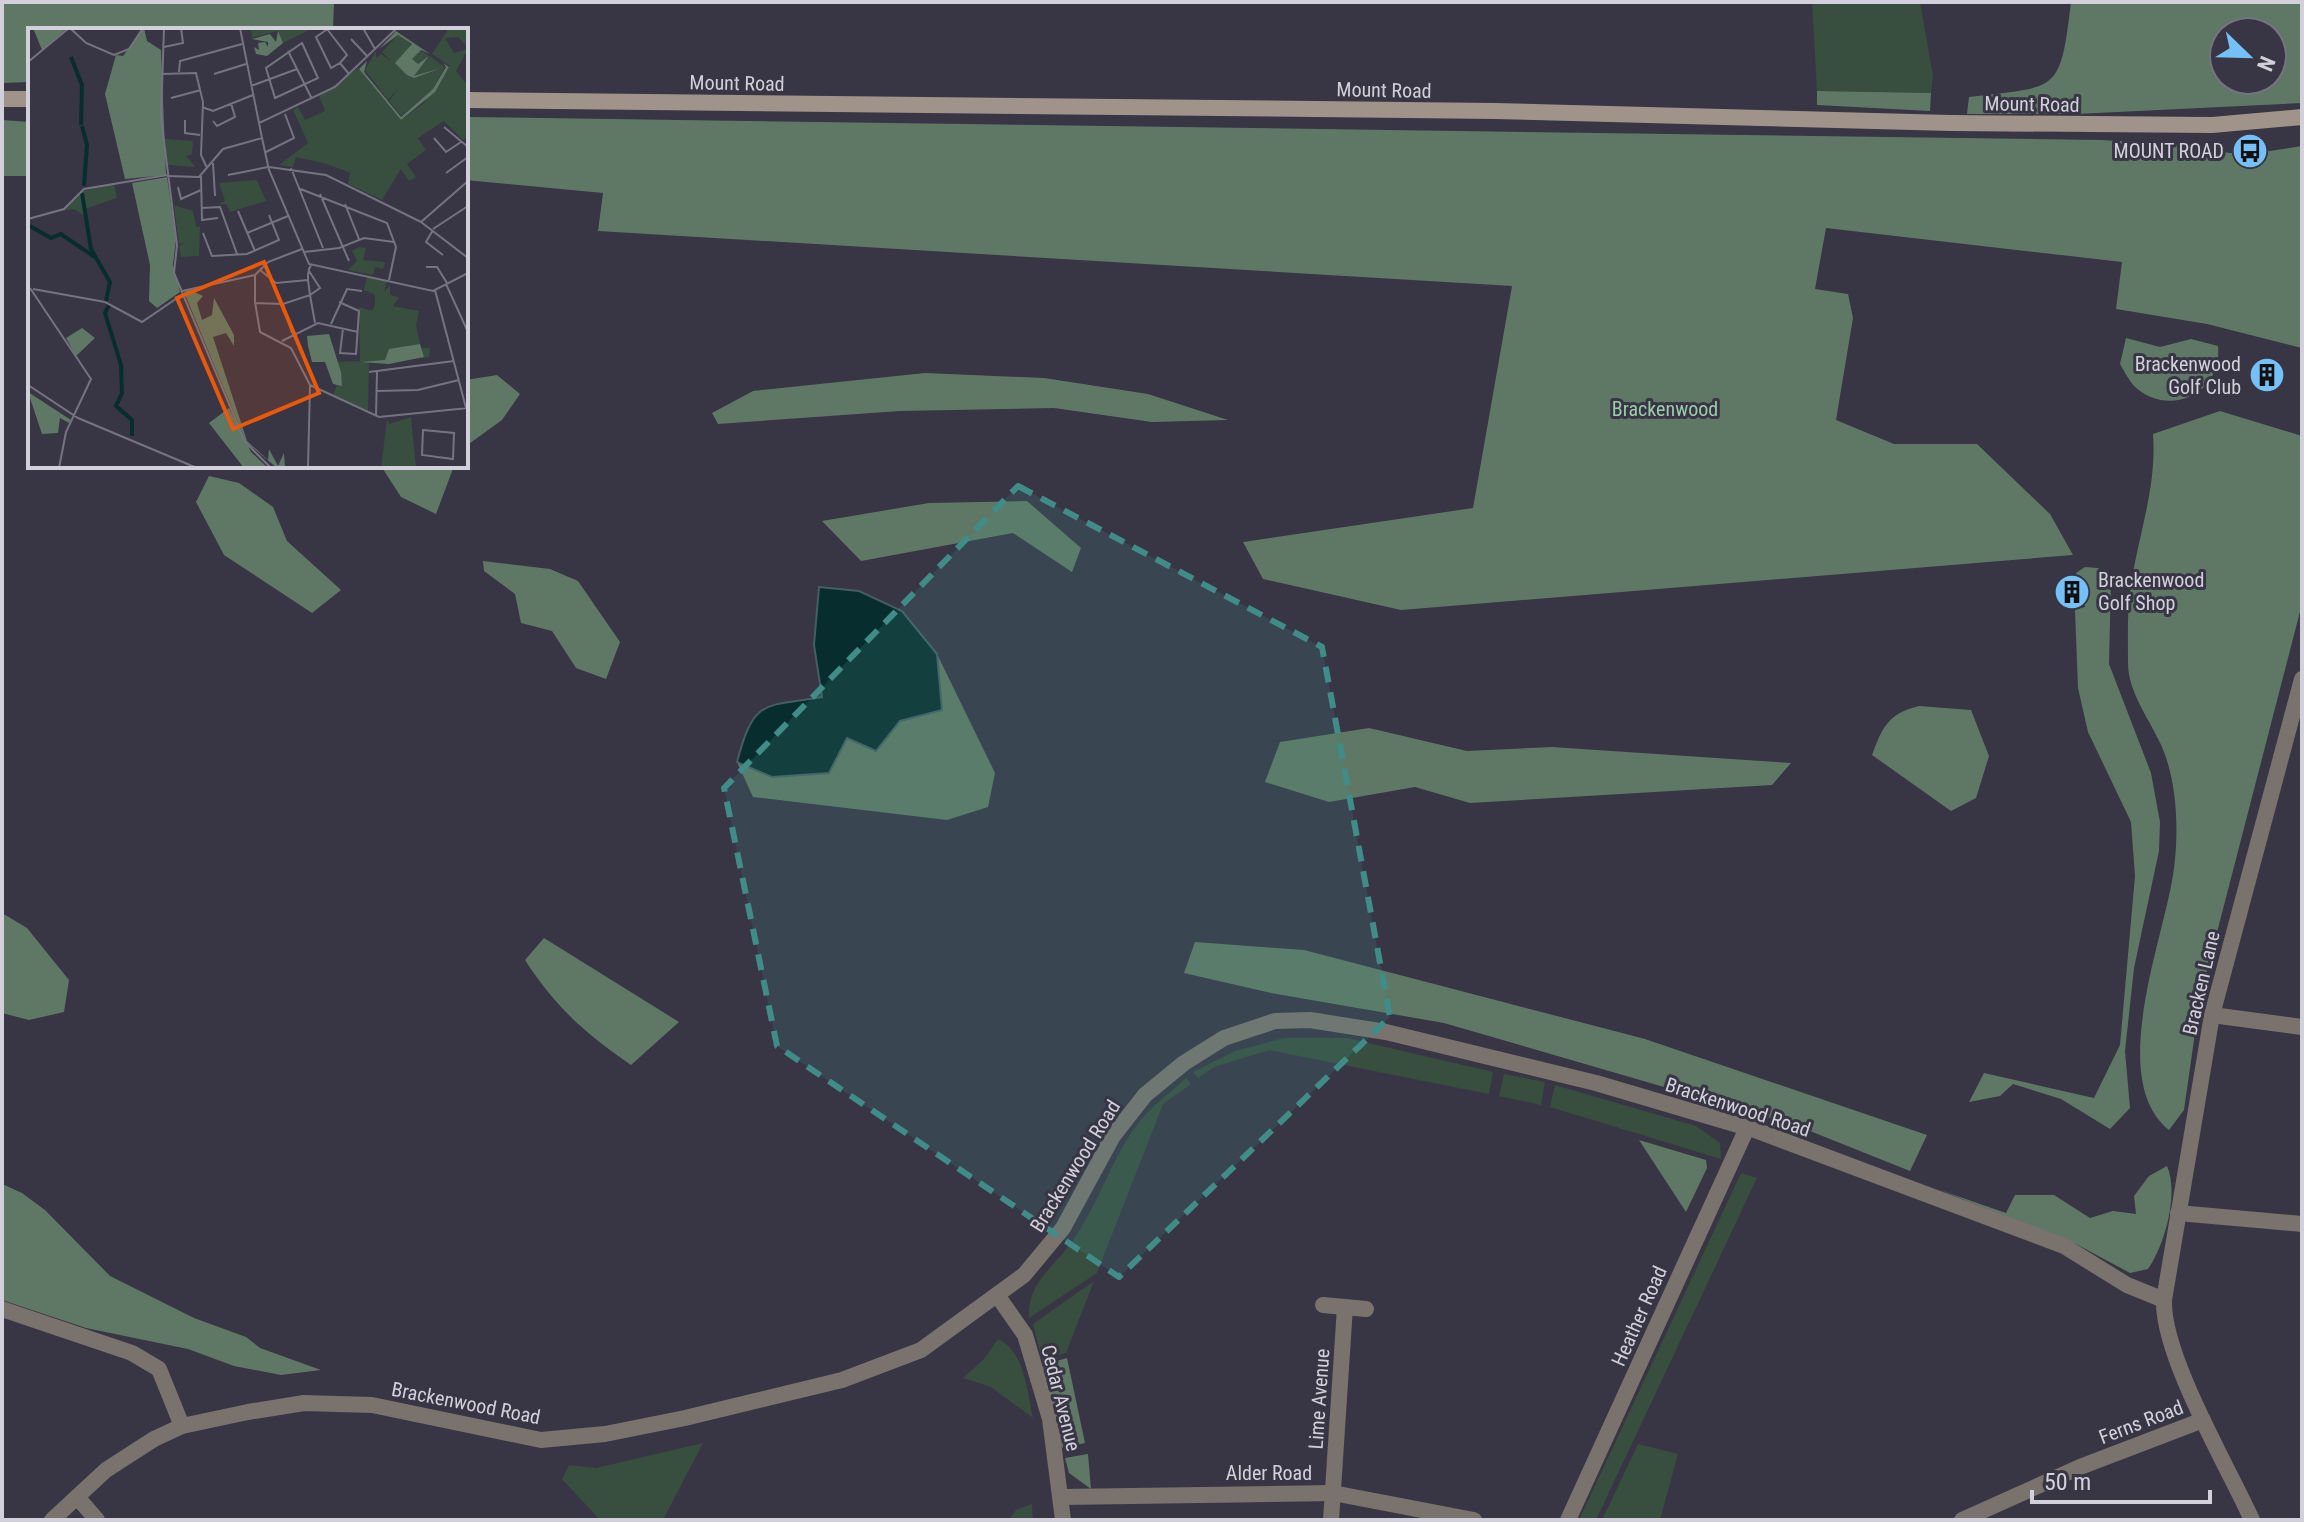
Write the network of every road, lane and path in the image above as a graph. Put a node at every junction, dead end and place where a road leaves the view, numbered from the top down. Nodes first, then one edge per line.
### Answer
1 (2, 99) edge
2 (28, 99) edge
3 (468, 100) edge
4 (2302, 117) edge
5 (2302, 679) edge
6 (2212, 1015) junction
7 (2302, 1027) edge
8 (1747, 1128) junction
9 (2178, 1213) junction
10 (2302, 1224) edge
11 (997, 1295) junction
12 (2164, 1300) junction
13 (1323, 1305) dead end
14 (1345, 1307) junction
15 (2, 1309) edge
16 (1366, 1309) dead end
17 (2203, 1420) junction
18 (182, 1426) junction
19 (1333, 1493) junction
20 (1061, 1497) junction
21 (78, 1498) junction
22 (52, 1520) edge
23 (97, 1520) edge
24 (1063, 1520) edge
25 (1331, 1520) edge
26 (1474, 1520) edge
27 (1568, 1520) edge
28 (1962, 1520) edge
29 (2252, 1520) edge

1 - 2 main road
3 - 4 main road, Mount Road
5 - 6 street, Bracken Lane
6 - 7 street
6 - 9 street, Bracken Lane
8 - 11 street, Brackenwood Road
8 - 12 street, Brackenwood Road
8 - 27 street, Heather Road
9 - 10 street
9 - 12 street, Bracken Lane
11 - 18 street, Brackenwood Road
11 - 20 street, Cedar Avenue
12 - 17 street
13 - 14 street
14 - 16 street
14 - 19 street, Lime Avenue
15 - 18 street
17 - 28 street, Ferns Road
17 - 29 street
18 - 21 street, Brackenwood Road
19 - 20 street, Alder Road
19 - 25 street, Lime Avenue
19 - 26 street, Alder Road
20 - 24 street, Cedar Avenue
21 - 22 street, Brackenwood Road
21 - 23 street

